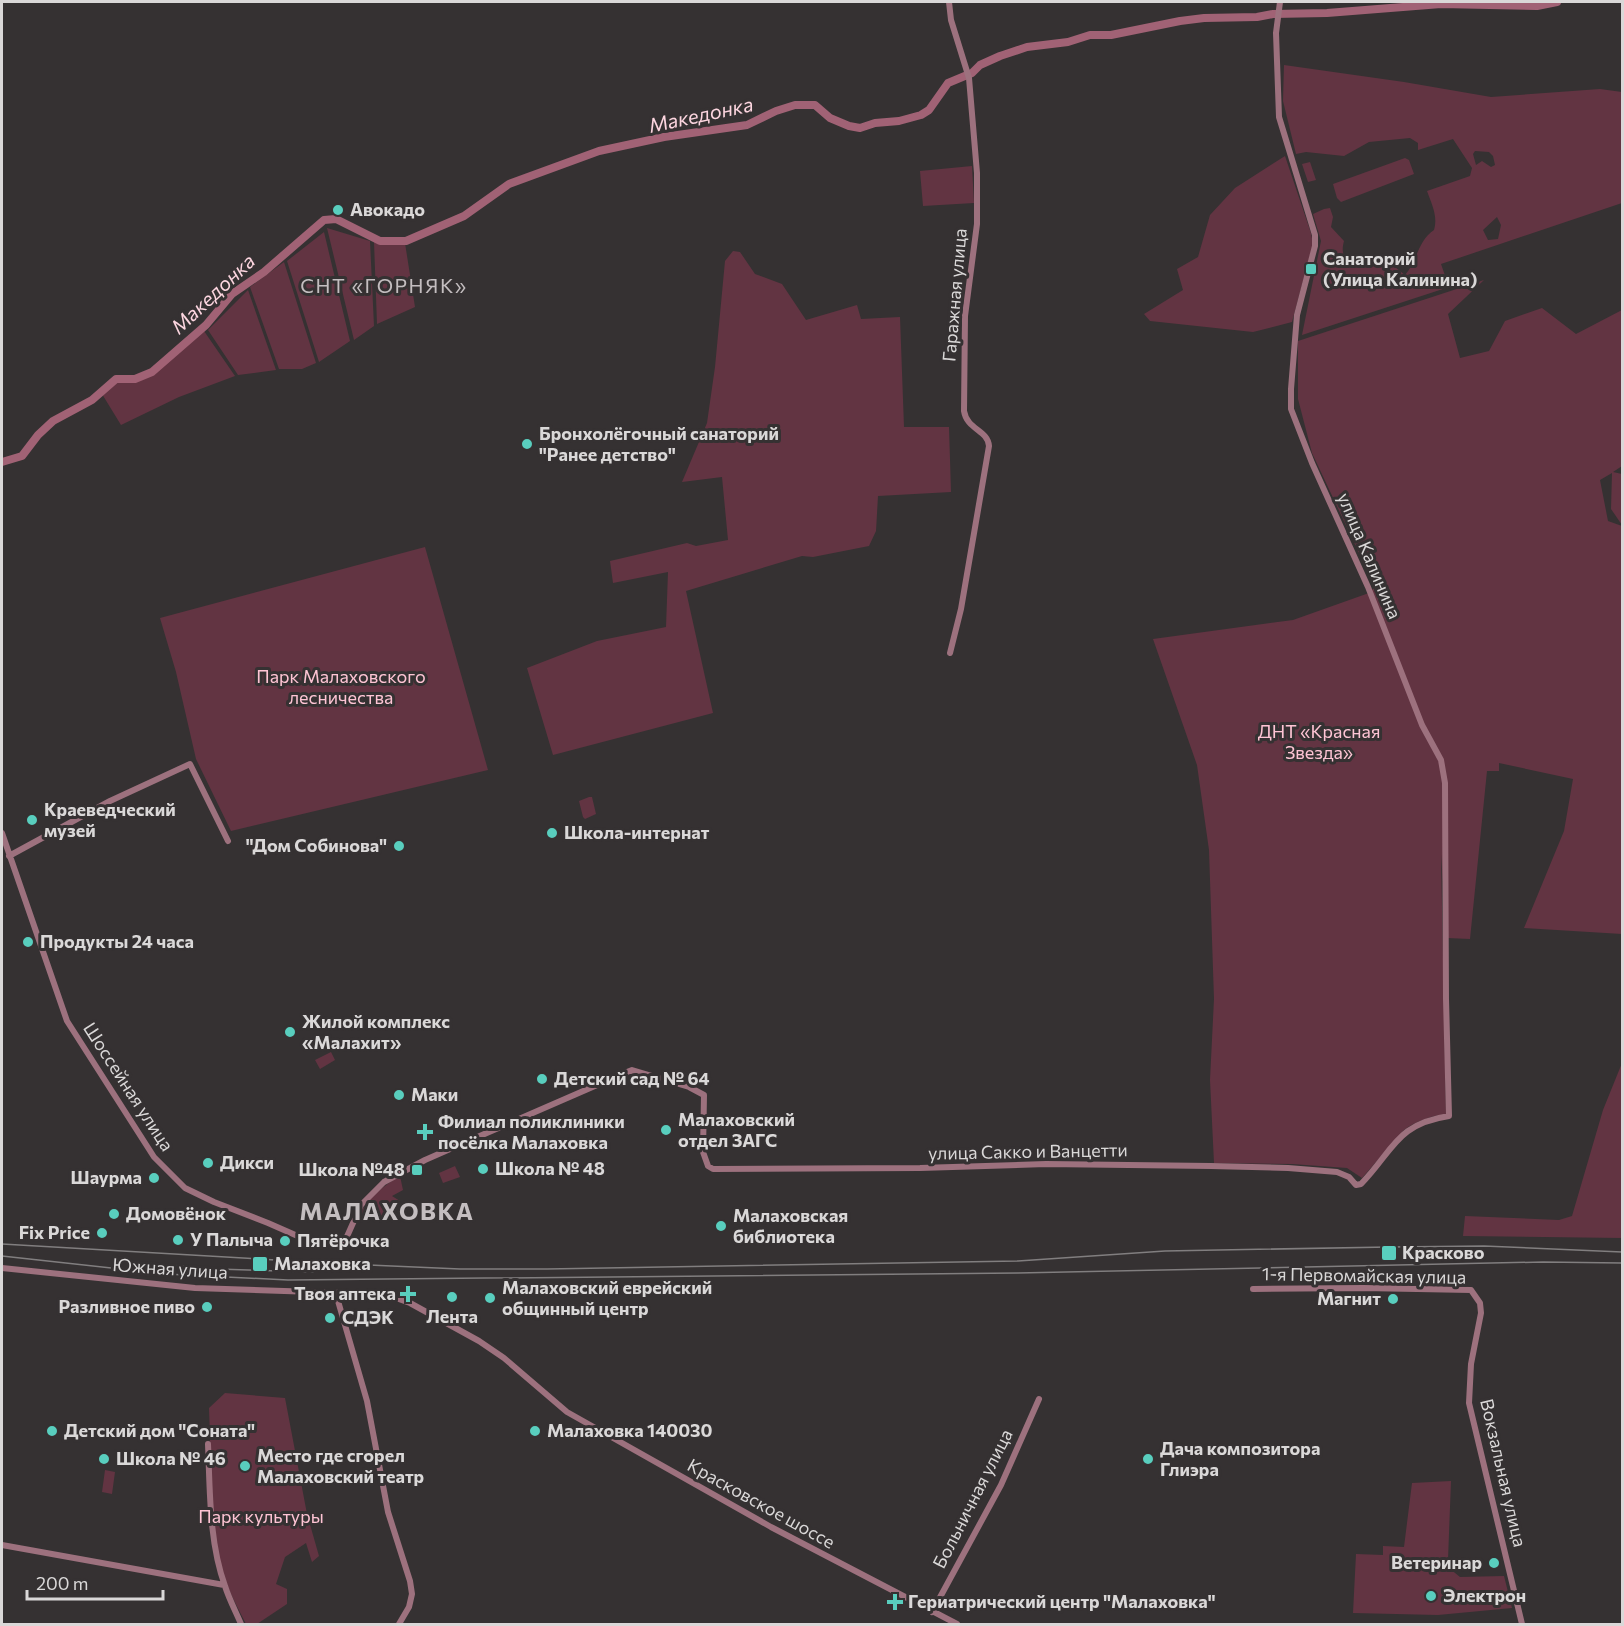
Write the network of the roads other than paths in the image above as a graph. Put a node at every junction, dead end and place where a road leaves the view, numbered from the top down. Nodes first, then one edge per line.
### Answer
1 (949, 2) edge
2 (1280, 2) edge
3 (950, 653) dead end
4 (2, 833) edge
5 (228, 841) dead end
6 (9, 856) junction
7 (708, 1166) joint
8 (1349, 1177) joint
9 (2, 1268) edge
10 (1253, 1289) dead end
11 (336, 1294) junction
12 (1475, 1294) joint
13 (1039, 1399) dead end
14 (208, 1444) dead end
15 (2, 1545) edge
16 (224, 1585) junction
17 (932, 1612) junction
18 (241, 1624) edge
19 (399, 1624) edge
20 (957, 1624) edge
21 (1522, 1624) edge

1 - 3 main road, Гаражная улица
2 - 8 main road, улица Калинина
4 - 6 main road, Шоссейная улица
5 - 6 main road
6 - 7 main road, Шоссейная улица
7 - 8 main road, улица Сакко и Ванцетти
9 - 11 main road, Южная улица
10 - 12 main road, 1-я Первомайская улица
11 - 17 main road, Красковское шоссе
11 - 19 main road
12 - 21 main road, Вокзальная улица
13 - 17 main road, Больничная улица
14 - 16 main road
15 - 16 main road
16 - 18 main road
17 - 20 main road, Красковское шоссе

